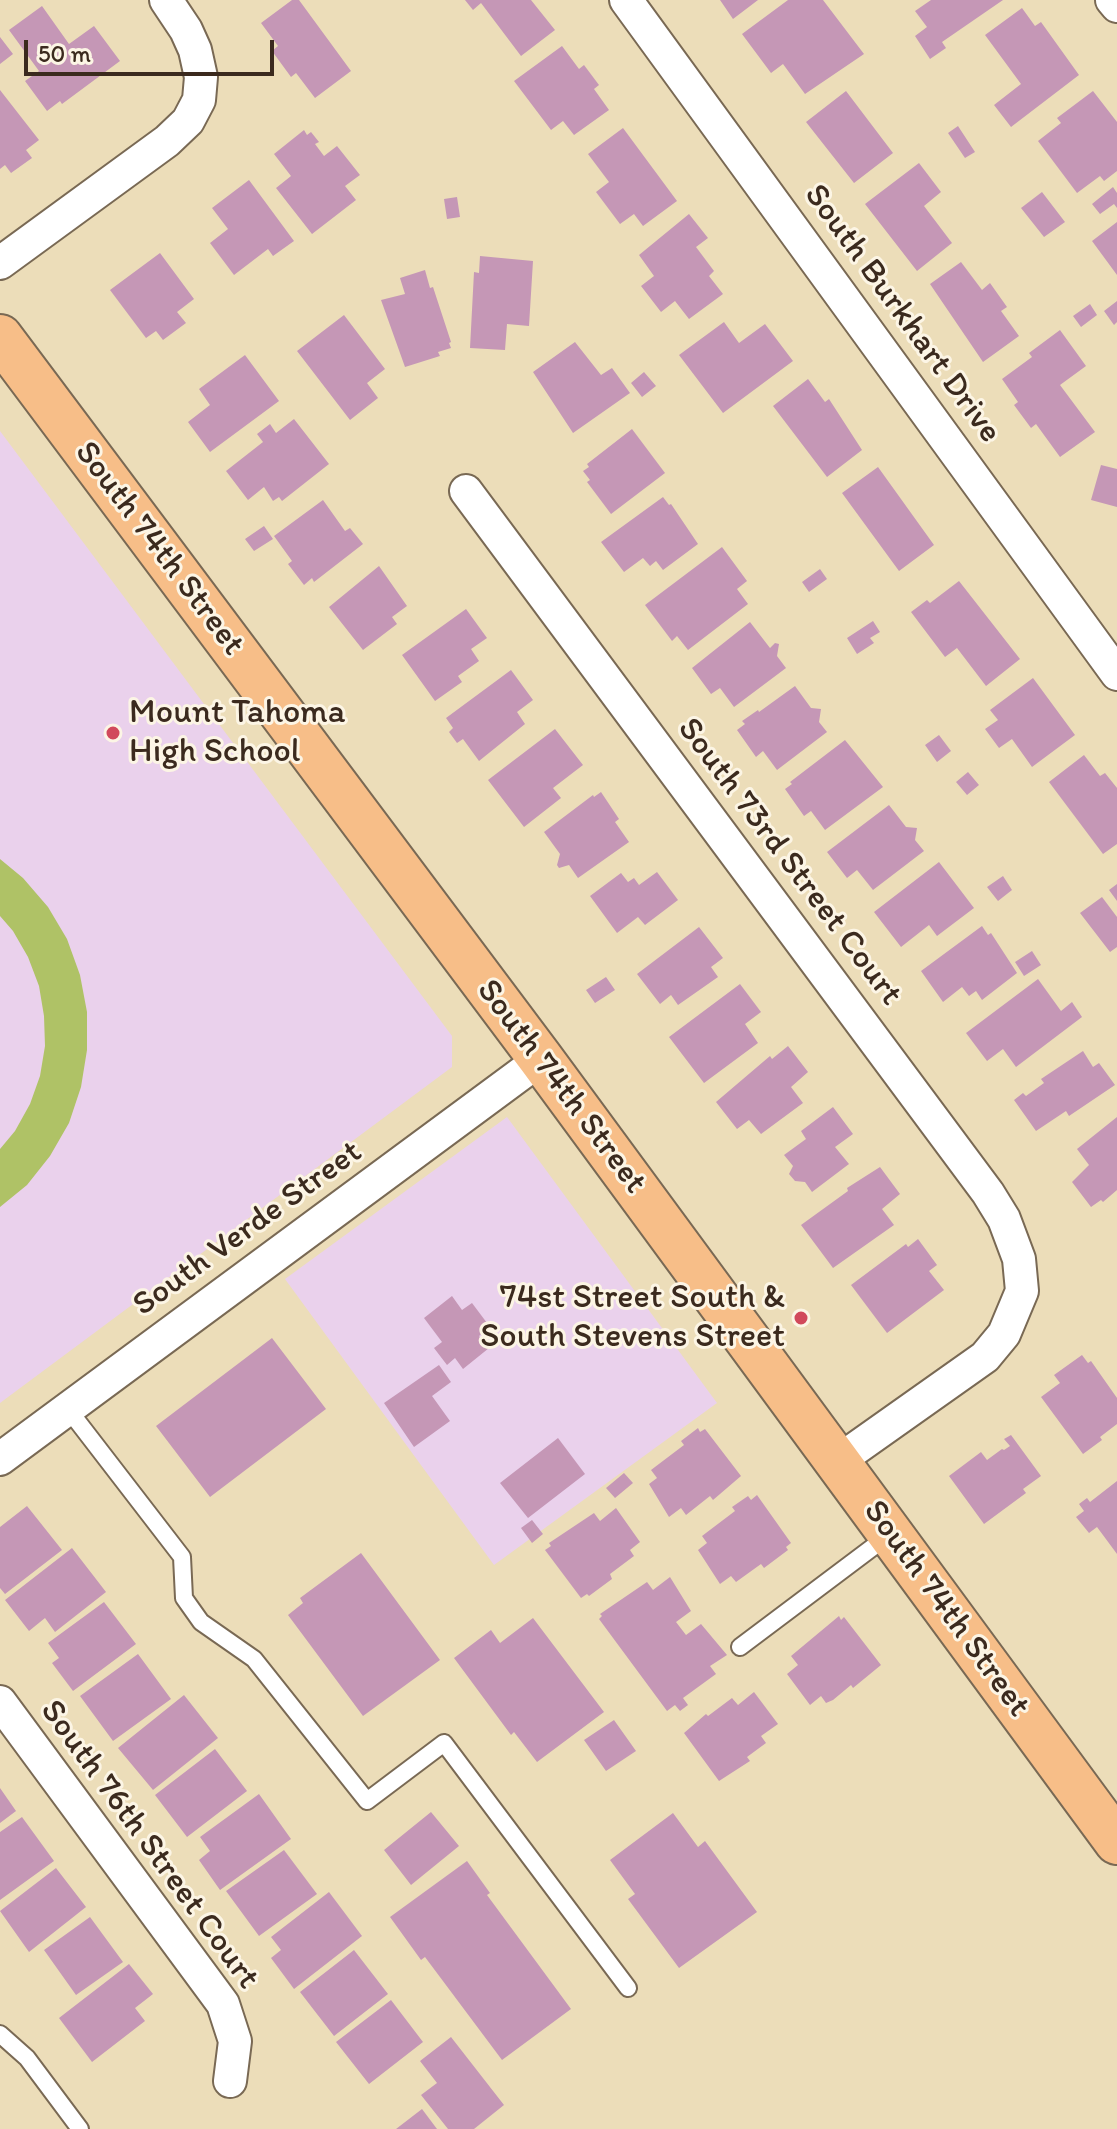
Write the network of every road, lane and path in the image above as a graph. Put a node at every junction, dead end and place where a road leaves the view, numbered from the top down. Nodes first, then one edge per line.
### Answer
1 (166, 0) edge
2 (626, 0) edge
3 (1112, 0) edge
4 (1117, 6) edge
5 (0, 263) edge
6 (0, 337) edge
7 (466, 491) dead end
8 (1116, 671) edge
9 (541, 1059) junction
10 (68, 1409) junction
11 (0, 1459) edge
12 (838, 1461) junction
13 (891, 1533) junction
14 (740, 1647) dead end
15 (0, 1702) edge
16 (1117, 1842) edge
17 (628, 1988) dead end
18 (0, 2034) edge
19 (230, 2081) dead end
20 (80, 2129) edge

1 - 5 street
2 - 8 street, South Burkhart Drive
3 - 4 street
6 - 9 main road, South 74th Street
7 - 12 street, South 73rd Street Court
9 - 10 street, South Verde Street
9 - 12 main road, South 74th Street
10 - 11 street, South Verde Street
10 - 17 lane
12 - 13 main road, South 74th Street
13 - 14 lane
13 - 16 main road, South 74th Street
15 - 19 street, South 76th Street Court
18 - 20 lane

